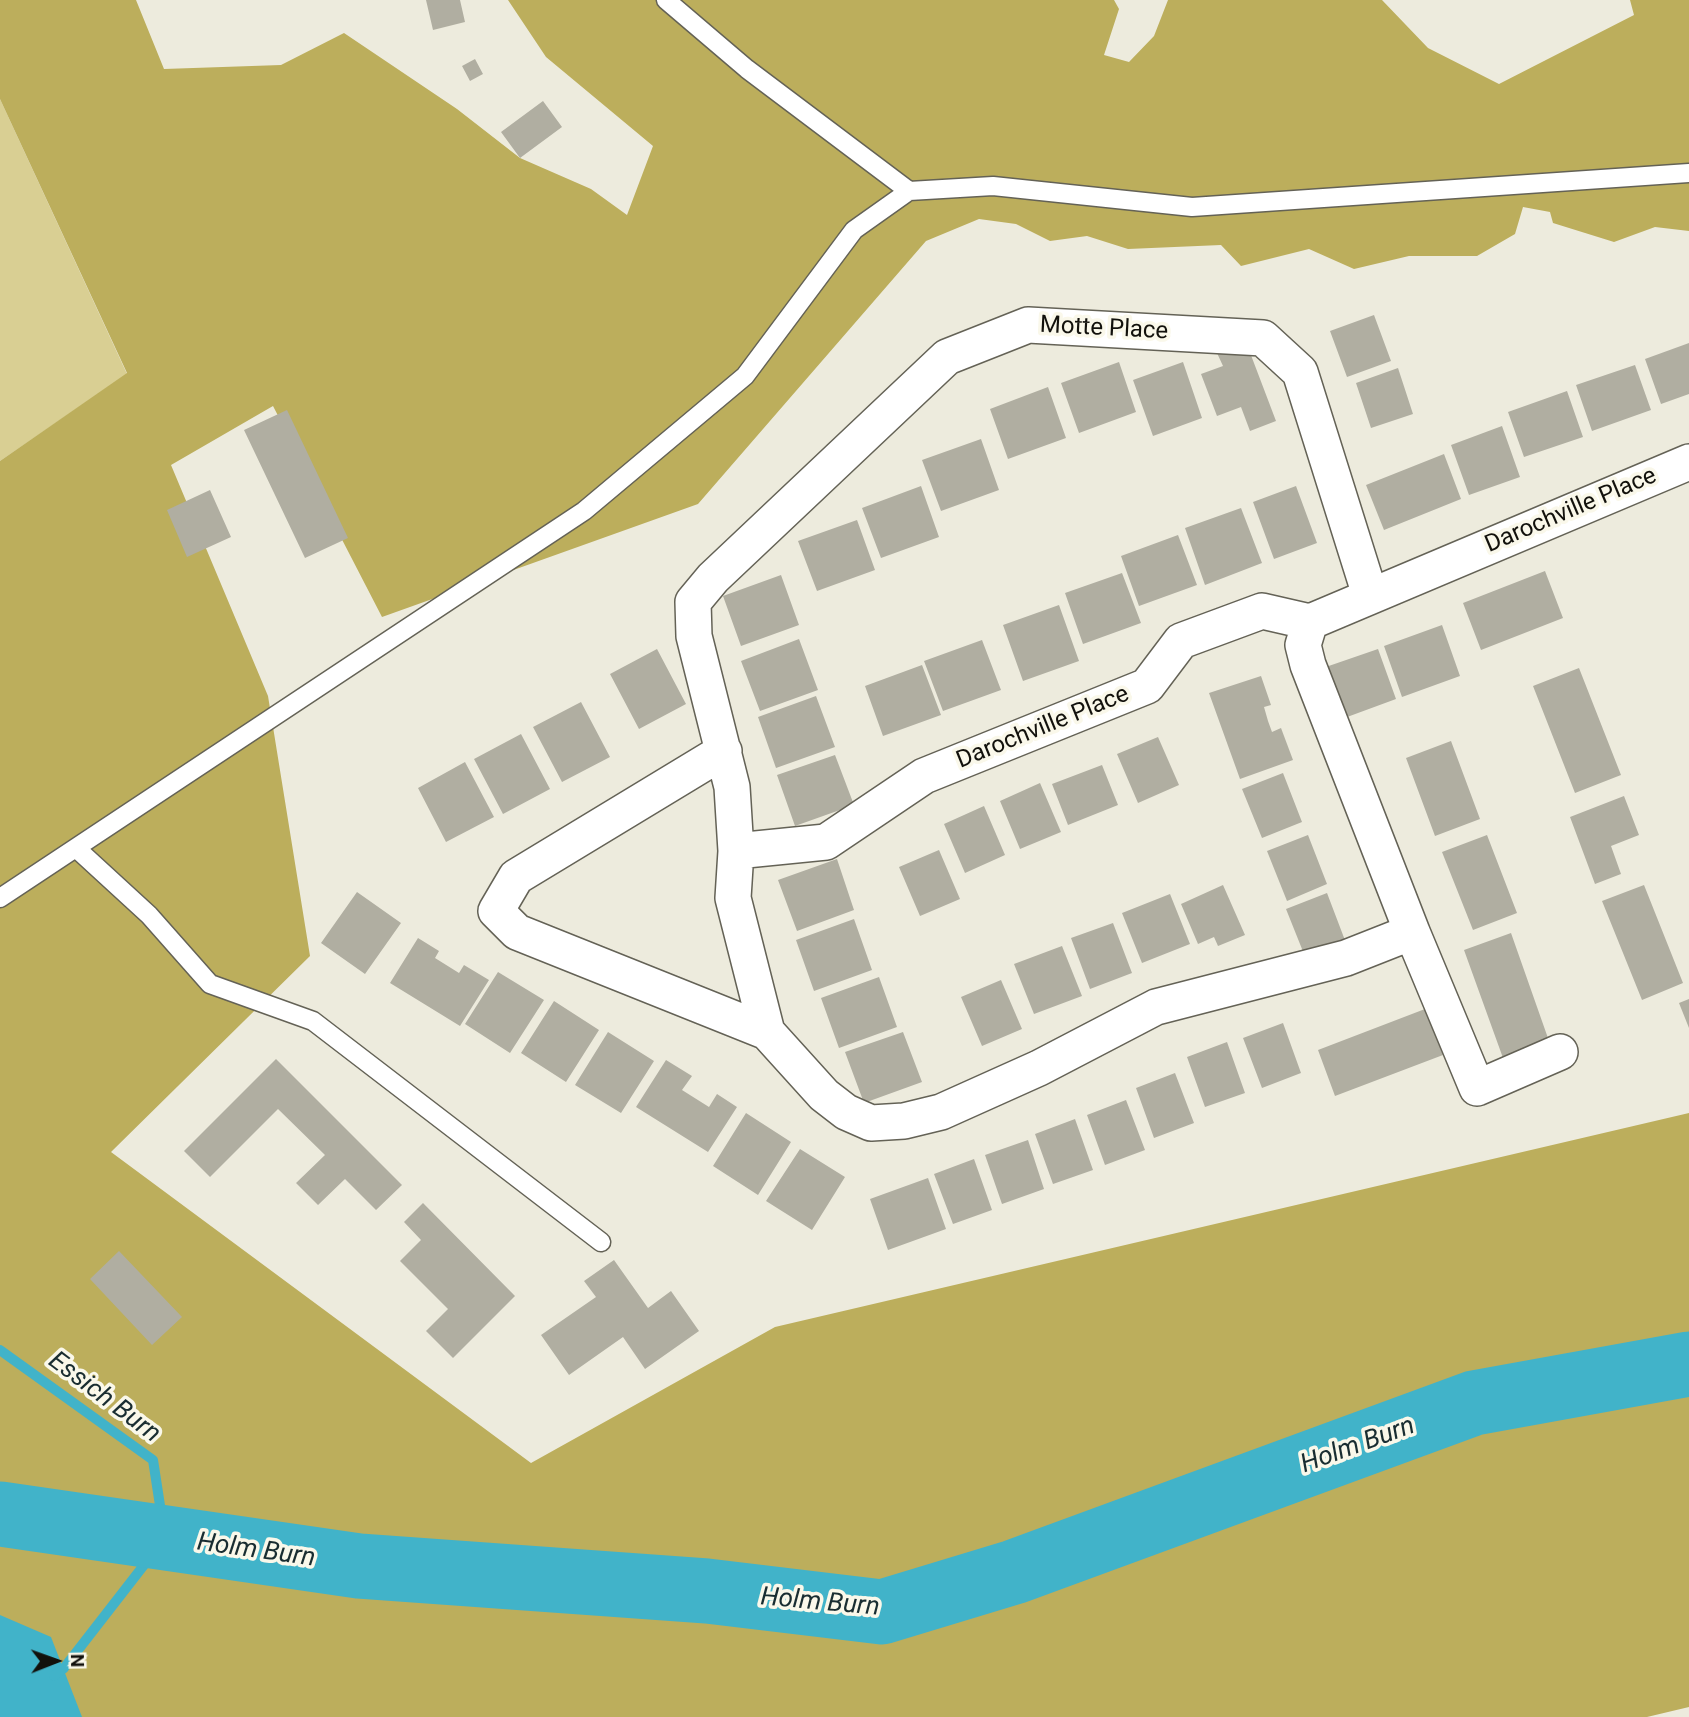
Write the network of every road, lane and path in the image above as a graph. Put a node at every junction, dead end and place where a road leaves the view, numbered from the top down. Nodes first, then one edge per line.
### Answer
1 (666, 0) edge
2 (1689, 173) edge
3 (909, 191) junction
4 (1689, 462) edge
5 (1370, 595) junction
6 (1310, 622) junction
7 (724, 751) junction
8 (76, 848) junction
9 (736, 851) junction
10 (0, 898) edge
11 (1412, 932) junction
12 (767, 1032) junction
13 (1560, 1052) dead end
14 (601, 1242) dead end

1 - 3 lane
2 - 3 lane
3 - 8 lane
4 - 5 street, Darochville Place
5 - 6 street, Darochville Place
5 - 7 street, Motte Place
6 - 9 street, Darochville Place
6 - 11 street
7 - 9 street, Motte Place
7 - 12 street
8 - 10 lane
8 - 14 lane
9 - 12 street, Motte Place
11 - 12 street
11 - 13 street

